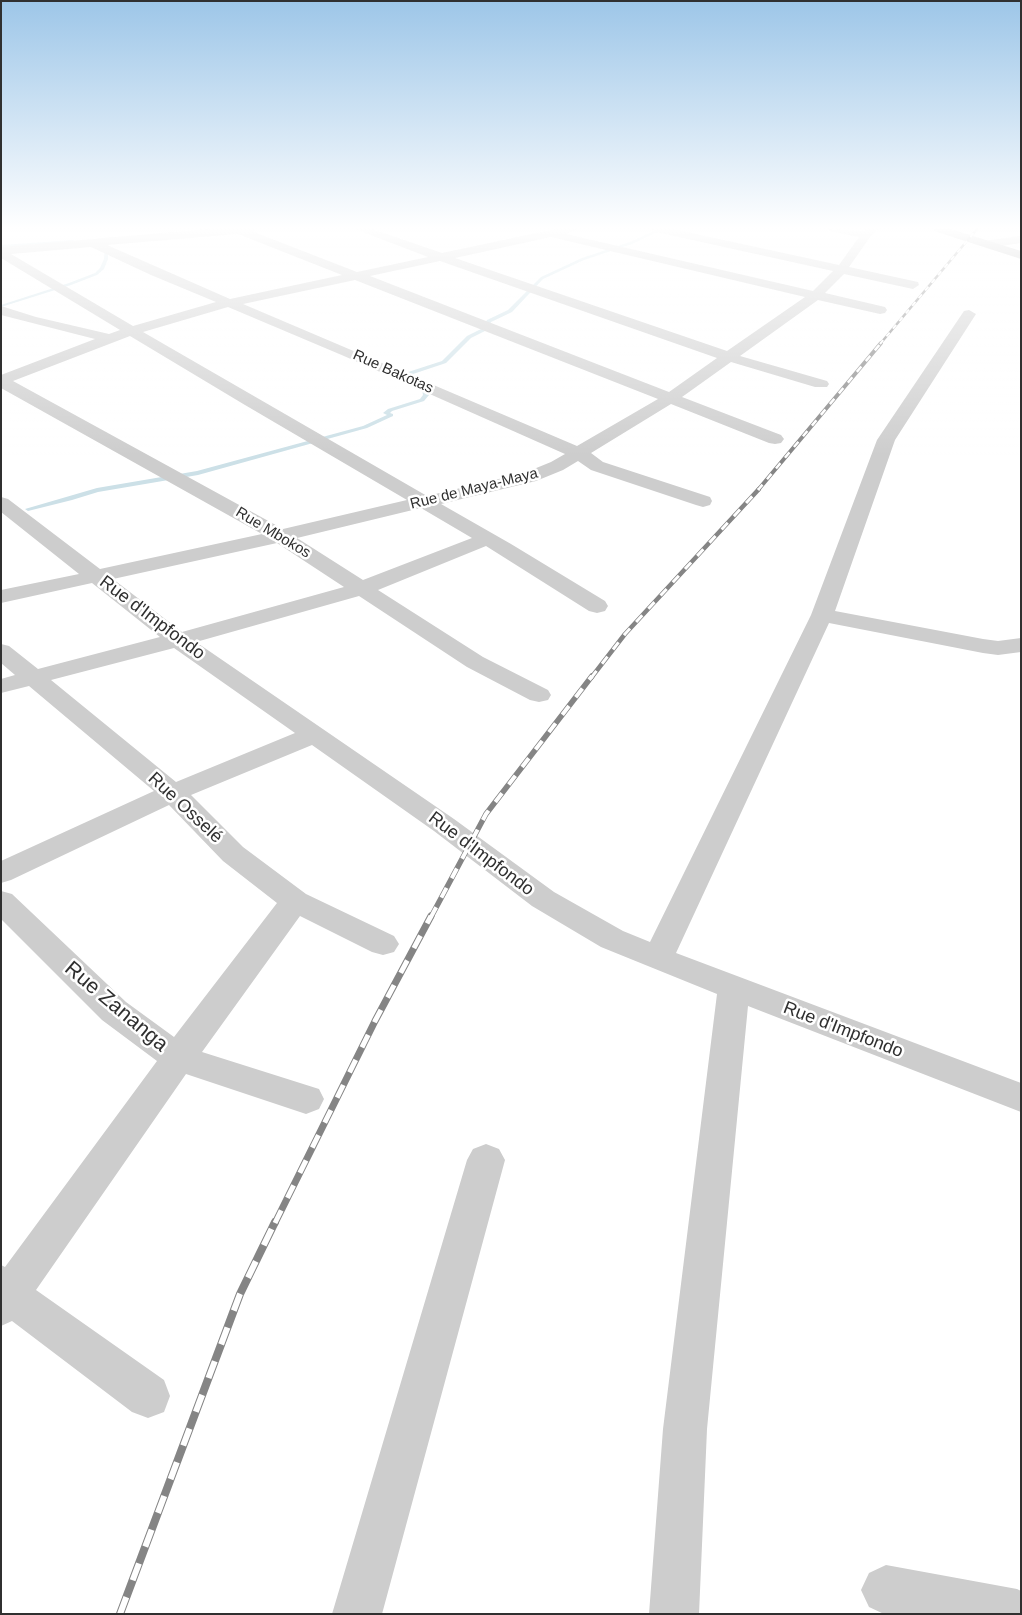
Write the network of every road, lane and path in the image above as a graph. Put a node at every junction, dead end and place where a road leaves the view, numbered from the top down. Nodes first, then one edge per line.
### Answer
1 (86, 304) edge
2 (223, 304) edge
3 (231, 304) edge
4 (427, 304) edge
5 (576, 304) edge
6 (804, 304) edge
7 (854, 304) edge
8 (1, 310) edge
9 (880, 310) dead end
10 (969, 314) dead end
11 (131, 331) junction
12 (111, 339) junction
13 (728, 357) junction
14 (1, 381) edge
15 (821, 384) dead end
16 (672, 397) junction
17 (775, 438) dead end
18 (580, 454) junction
19 (703, 500) dead end
20 (424, 502) junction
21 (1, 503) edge
22 (280, 536) junction
23 (486, 539) junction
24 (98, 577) junction
25 (360, 589) junction
26 (1, 597) edge
27 (597, 606) dead end
28 (822, 614) junction
29 (177, 639) junction
30 (1021, 645) edge
31 (1, 651) edge
32 (32, 678) junction
33 (1, 686) edge
34 (538, 695) dead end
35 (313, 735) junction
36 (173, 793) junction
37 (1, 873) edge
38 (1, 901) edge
39 (295, 901) junction
40 (382, 944) dead end
41 (658, 958) junction
42 (734, 988) junction
43 (178, 1058) junction
44 (1021, 1098) edge
45 (306, 1100) dead end
46 (486, 1160) dead end
47 (4, 1295) edge
48 (148, 1396) dead end
49 (886, 1590) dead end
50 (357, 1614) edge
51 (674, 1614) edge
52 (1017, 1614) edge

1 - 11 street
2 - 11 street
3 - 18 street, Rue Bakotas
4 - 16 street
5 - 13 street
6 - 13 street, Rue de Maya-Maya
7 - 9 street
8 - 12 street
10 - 28 street
11 - 12 street
11 - 20 street
12 - 14 street
13 - 15 street
13 - 16 street, Rue de Maya-Maya
14 - 22 street, Rue Mbokos
16 - 17 street
16 - 18 street, Rue de Maya-Maya
18 - 19 street, Rue Bakotas
18 - 20 street, Rue de Maya-Maya
20 - 22 street, Rue de Maya-Maya
20 - 23 street
21 - 24 street, Rue d'Impfondo
22 - 24 street, Rue de Maya-Maya
22 - 25 street, Rue Mbokos
23 - 25 street
23 - 27 street
24 - 26 street, Rue de Maya-Maya
24 - 29 street, Rue d'Impfondo
25 - 29 street
25 - 34 street, Rue Mbokos
28 - 30 street
28 - 41 street
29 - 32 street
29 - 35 street, Rue d'Impfondo
31 - 32 street, Rue Osselé
32 - 33 street
32 - 36 street, Rue Osselé
35 - 36 street
35 - 41 street, Rue d'Impfondo
36 - 37 street
36 - 39 street, Rue Osselé
38 - 43 street, Rue Zananga
39 - 40 street, Rue Osselé
39 - 43 street
41 - 42 street, Rue d'Impfondo
42 - 44 street, Rue d'Impfondo
42 - 51 street
43 - 45 street, Rue Zananga
43 - 47 street
46 - 50 street
47 - 48 street
49 - 52 street

